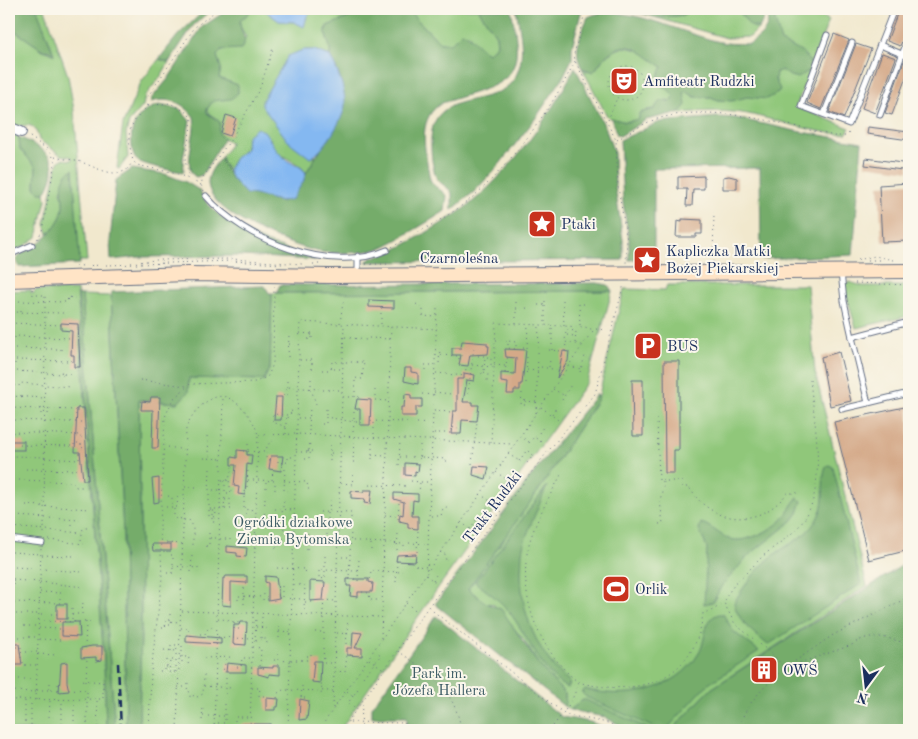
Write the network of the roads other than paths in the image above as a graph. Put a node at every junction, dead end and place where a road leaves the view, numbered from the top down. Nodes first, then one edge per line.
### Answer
1 (894, 9) edge
2 (827, 35) dead end
3 (909, 36) edge
4 (852, 43) dead end
5 (880, 45) junction
6 (902, 54) junction
7 (909, 57) edge
8 (824, 114) junction
9 (880, 115) dead end
10 (9, 128) edge
11 (20, 132) road end
12 (206, 196) road end
13 (32, 244) road end
14 (388, 250) road end
15 (9, 256) edge
16 (358, 256) junction
17 (358, 270) junction
18 (909, 271) edge
19 (845, 277) junction
20 (9, 280) edge
21 (909, 322) edge
22 (852, 337) junction
23 (909, 393) edge
24 (868, 403) junction
25 (842, 409) dead end
26 (9, 539) edge
27 (43, 541) road end

1 - 5 lane
2 - 8 lane
3 - 6 lane
4 - 8 lane
5 - 6 lane
5 - 8 lane
6 - 7 lane
6 - 9 lane
10 - 11 street
12 - 16 lane
13 - 15 lane
14 - 16 lane
16 - 17 lane
17 - 19 street, Czarnoleśna
17 - 20 street, Czarnoleśna
18 - 19 street, Czarnoleśna
19 - 22 lane
21 - 22 lane
22 - 24 lane
23 - 24 lane
24 - 25 lane
26 - 27 lane

